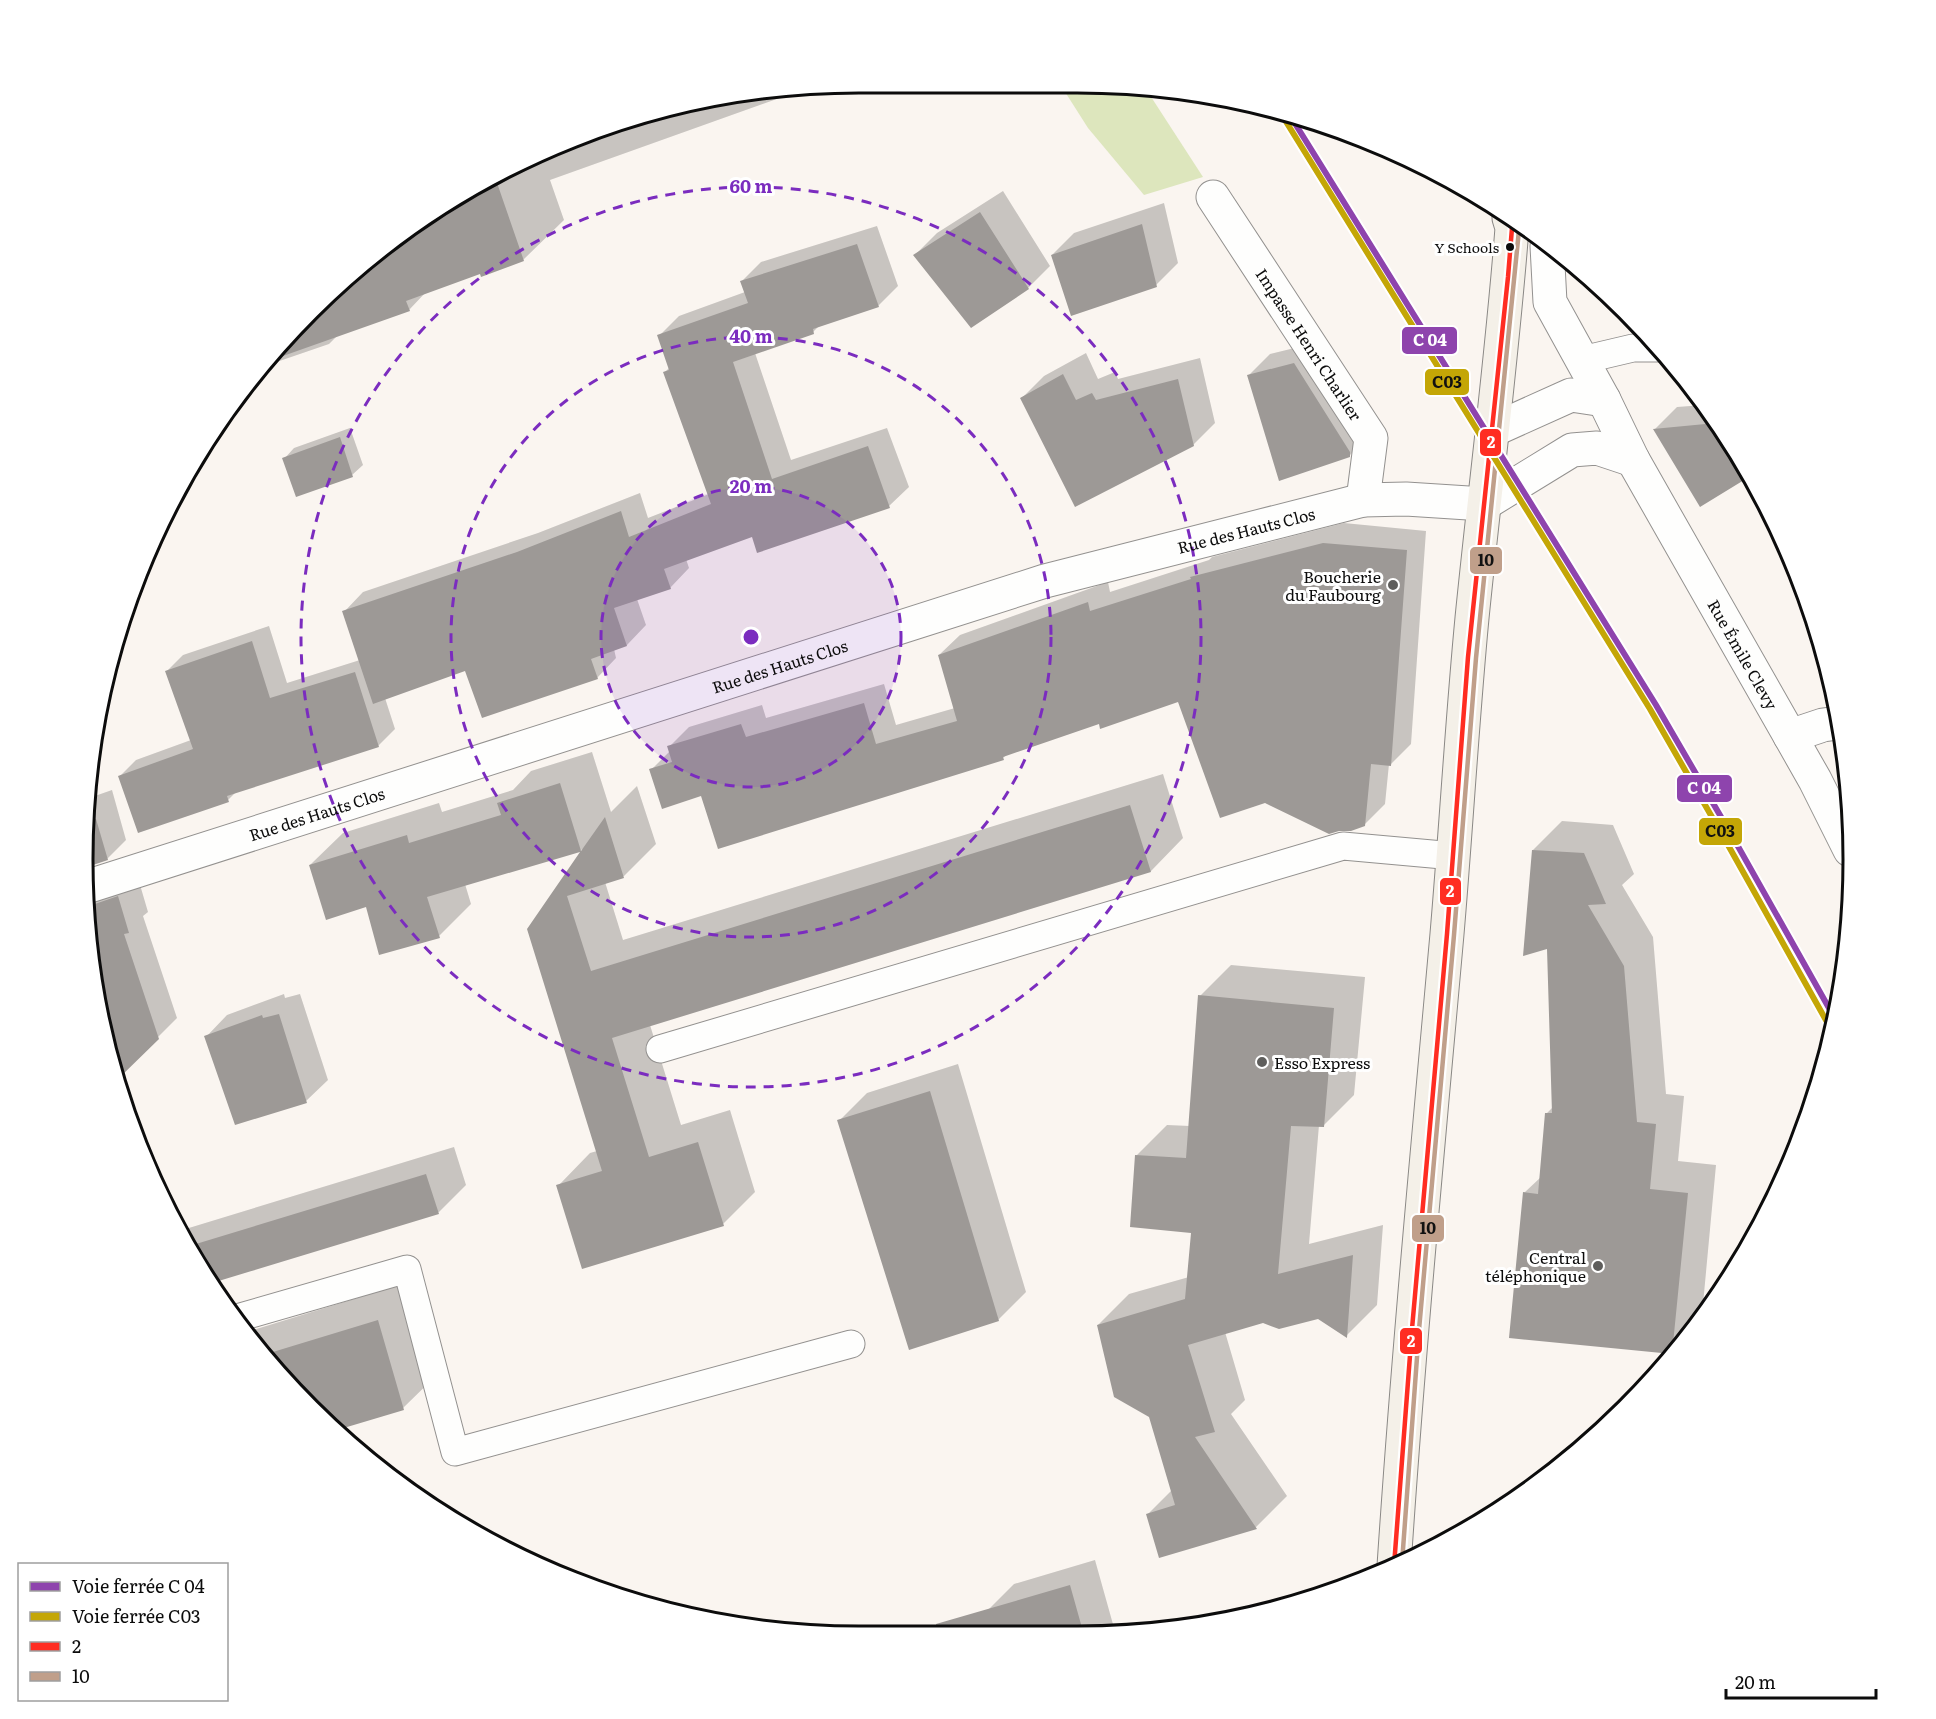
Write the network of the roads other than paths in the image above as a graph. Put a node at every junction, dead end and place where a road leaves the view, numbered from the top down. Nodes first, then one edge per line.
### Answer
1 (1213, 197) dead end
2 (1512, 229) edge
3 (1547, 255) edge
4 (1647, 348) edge
5 (1582, 360) junction
6 (1604, 400) junction
7 (1491, 431) junction
8 (1633, 460) junction
9 (1363, 500) junction
10 (1484, 504) junction
11 (1830, 724) edge
12 (1790, 736) junction
13 (1842, 832) edge
14 (1454, 856) junction
15 (94, 884) edge
16 (660, 1049) dead end
17 (244, 1316) edge
18 (850, 1344) dead end
19 (1395, 1557) edge

1 - 9 street, Impasse Henri Charlier
2 - 7 main road
3 - 5 street, Rue Émile Clevy
4 - 5 lane
5 - 6 street, Rue Émile Clevy
6 - 7 street
6 - 8 street, Rue Émile Clevy
7 - 10 main road
8 - 10 street
8 - 12 street, Rue Émile Clevy
9 - 10 street, Rue des Hauts Clos
9 - 15 street, Rue des Hauts Clos
10 - 14 main road
11 - 12 street
12 - 13 street, Rue Émile Clevy
14 - 16 lane
14 - 19 main road
17 - 18 lane

